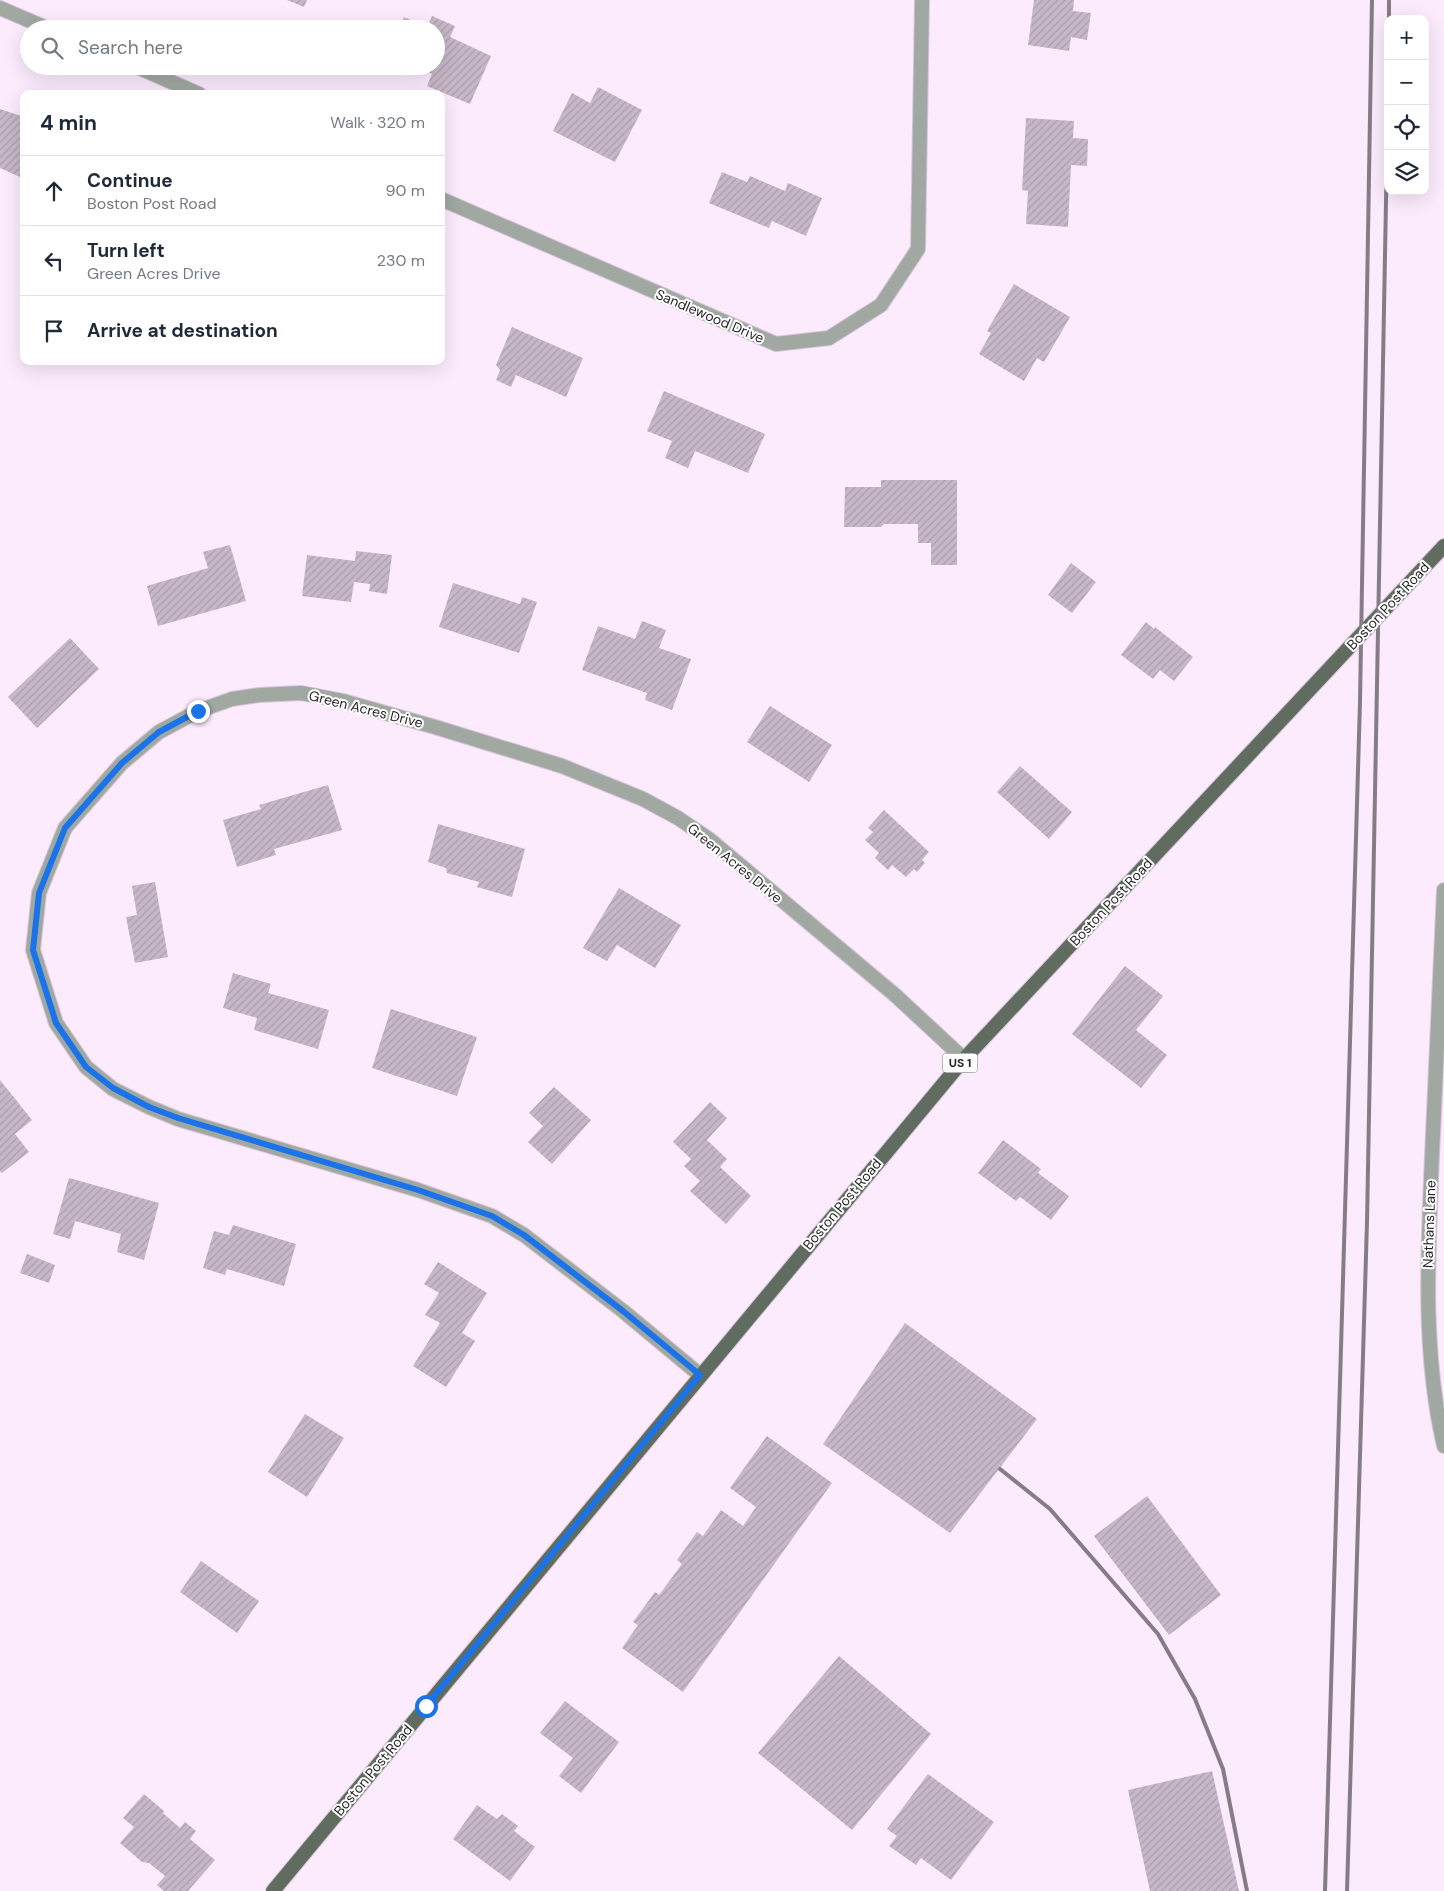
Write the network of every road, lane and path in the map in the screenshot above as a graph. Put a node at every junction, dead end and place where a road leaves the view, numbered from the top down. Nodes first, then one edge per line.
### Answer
1 (922, 0) edge
2 (0, 8) edge
3 (28, 20) edge
4 (155, 75) edge
5 (189, 90) edge
6 (445, 201) edge
7 (1444, 546) edge
8 (1444, 890) edge
9 (964, 1059) junction
10 (700, 1375) junction
11 (1438, 1379) edge
12 (1444, 1446) edge
13 (273, 1891) edge

1 - 6 street, Sandlewood Drive
2 - 3 street
4 - 5 street
7 - 9 main road, Boston Post Road / US 1
8 - 11 street, Nathans Lane
9 - 10 main road, Boston Post Road / US 1
9 - 10 street, Green Acres Drive
10 - 13 main road, Boston Post Road / US 1
11 - 12 street, Nathans Lane

